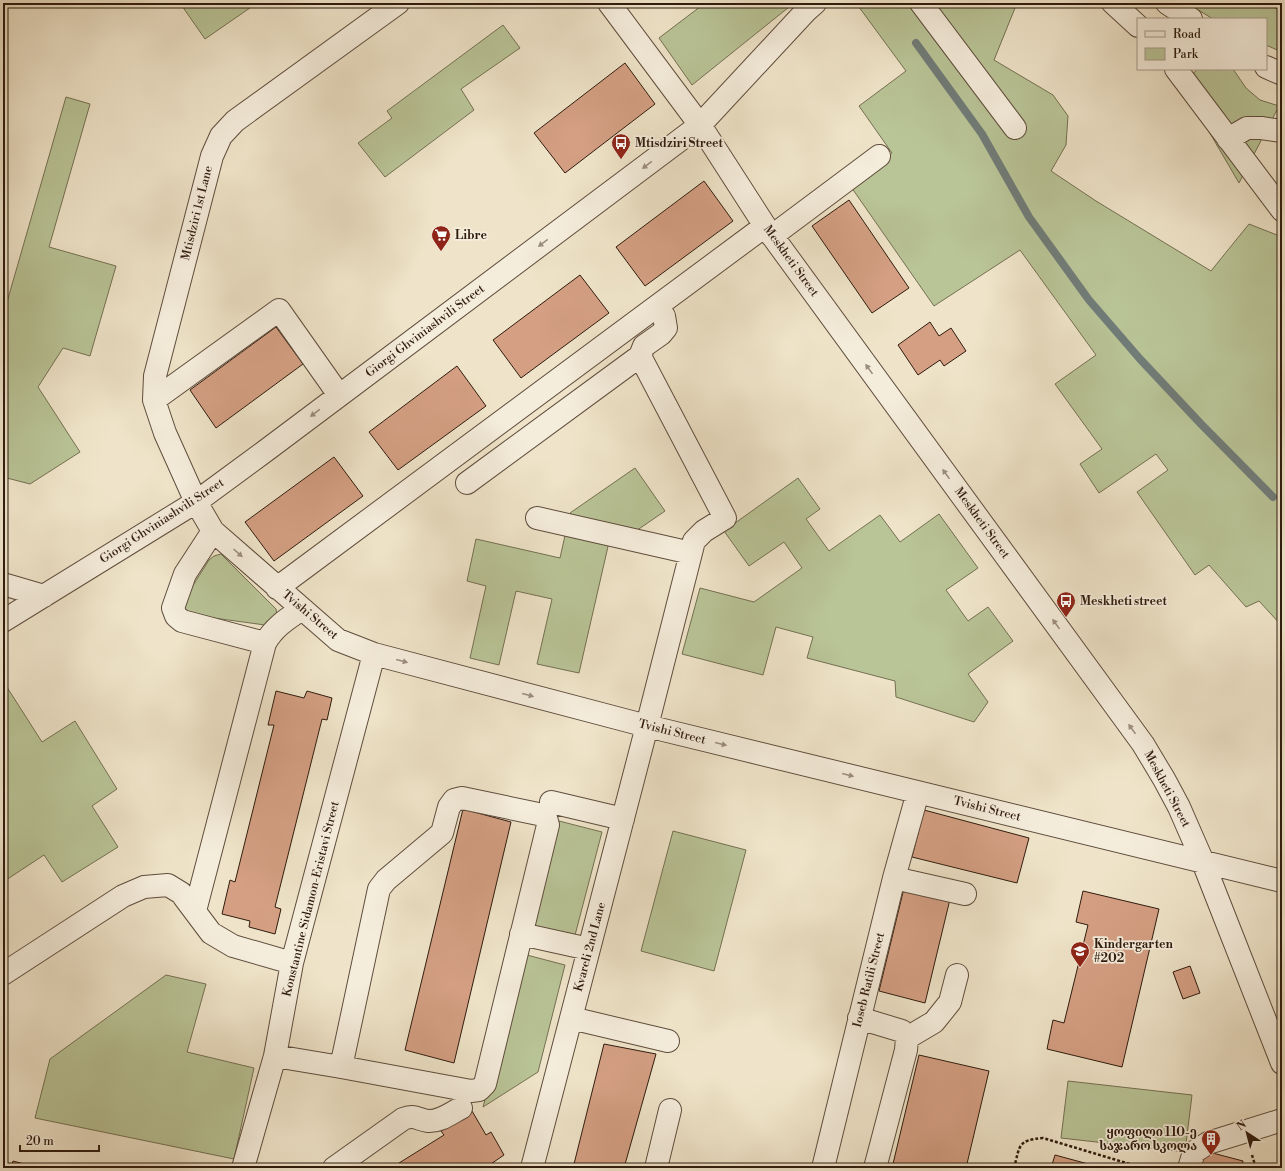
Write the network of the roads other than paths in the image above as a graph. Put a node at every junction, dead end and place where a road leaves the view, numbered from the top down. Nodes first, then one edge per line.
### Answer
1 (398, 3) edge
2 (609, 3) edge
3 (815, 3) edge
4 (921, 3) edge
5 (1113, 3) edge
6 (1167, 3) edge
7 (1190, 18) edge
8 (1137, 25) edge
9 (1267, 67) edge
10 (1177, 70) edge
11 (1282, 74) edge
12 (700, 125) junction
13 (1015, 128) dead end
14 (1282, 131) edge
15 (1228, 139) junction
16 (878, 156) dead end
17 (1282, 210) edge
18 (768, 231) junction
19 (657, 307) junction
20 (640, 356) junction
21 (339, 396) junction
22 (154, 400) junction
23 (468, 483) dead end
24 (196, 502) junction
25 (537, 518) dead end
26 (213, 531) junction
27 (691, 553) junction
28 (3, 584) edge
29 (277, 588) junction
30 (44, 596) junction
31 (302, 609) junction
32 (3, 621) edge
33 (265, 643) junction
34 (374, 654) junction
35 (647, 726) junction
36 (918, 792) junction
37 (551, 802) dead end
38 (624, 819) junction
39 (1203, 862) junction
40 (894, 878) junction
41 (1282, 881) edge
42 (965, 894) dead end
43 (194, 911) junction
44 (521, 934) junction
45 (589, 949) junction
46 (292, 963) junction
47 (3, 974) edge
48 (957, 974) dead end
49 (571, 1018) junction
50 (859, 1018) junction
51 (907, 1038) junction
52 (668, 1041) dead end
53 (275, 1056) junction
54 (1282, 1063) edge
55 (341, 1067) junction
56 (461, 1108) dead end
57 (670, 1110) dead end
58 (1282, 1120) edge
59 (243, 1168) edge
60 (334, 1168) edge
61 (532, 1168) edge
62 (656, 1168) edge
63 (823, 1168) edge
64 (875, 1168) edge
65 (1189, 1168) edge

1 - 22 street, Mtisdziri 1st Lane
2 - 12 street
3 - 12 street, Giorgi Ghviniashvili Street
4 - 13 street
5 - 8 street
6 - 7 street
9 - 11 street
10 - 15 street
12 - 18 street, Meskheti Street
12 -> 21 street, Giorgi Ghviniashvili Street
14 - 15 street
15 - 17 street
16 - 18 street
18 - 19 street
39 -> 18 street, Meskheti Street
19 - 20 street
19 - 29 street
20 - 23 street
20 - 27 street, Kvareli 2nd Lane
21 - 22 street
21 -> 24 street, Giorgi Ghviniashvili Street
22 - 24 street, Mtisdziri 1st Lane
24 - 26 street, Tvishi Street
24 - 30 street, Giorgi Ghviniashvili Street
25 - 27 street
26 -> 29 street, Tvishi Street
26 - 33 street
27 - 35 street, Kvareli 2nd Lane
28 - 30 street
29 - 31 street, Tvishi Street
30 - 32 street, Giorgi Ghviniashvili Street
31 - 33 street
31 - 34 street, Tvishi Street
33 - 43 street
34 -> 35 street, Tvishi Street
34 - 46 street, Konstantine Sidamon-Eristavi Street
35 -> 36 street, Tvishi Street
35 - 38 street, Kvareli 2nd Lane
36 - 39 street, Tvishi Street
36 - 40 street, Ioseb Ratili Street
37 - 38 street
38 - 45 street, Kvareli 2nd Lane
39 - 41 street
39 - 54 street, Meskheti Street
40 - 42 street
40 - 50 street, Ioseb Ratili Street
43 - 46 street
43 - 47 street
44 - 45 street
44 - 55 street
44 - 55 street
45 - 49 street, Kvareli 2nd Lane
46 - 53 street, Konstantine Sidamon-Eristavi Street
48 - 51 street
49 - 52 street
49 - 61 street, Kvareli 2nd Lane
50 - 51 street
50 - 63 street, Ioseb Ratili Street
51 - 64 street
53 - 55 street
53 - 59 street, Konstantine Sidamon-Eristavi Street
56 - 60 street
57 - 62 street
58 - 65 street

